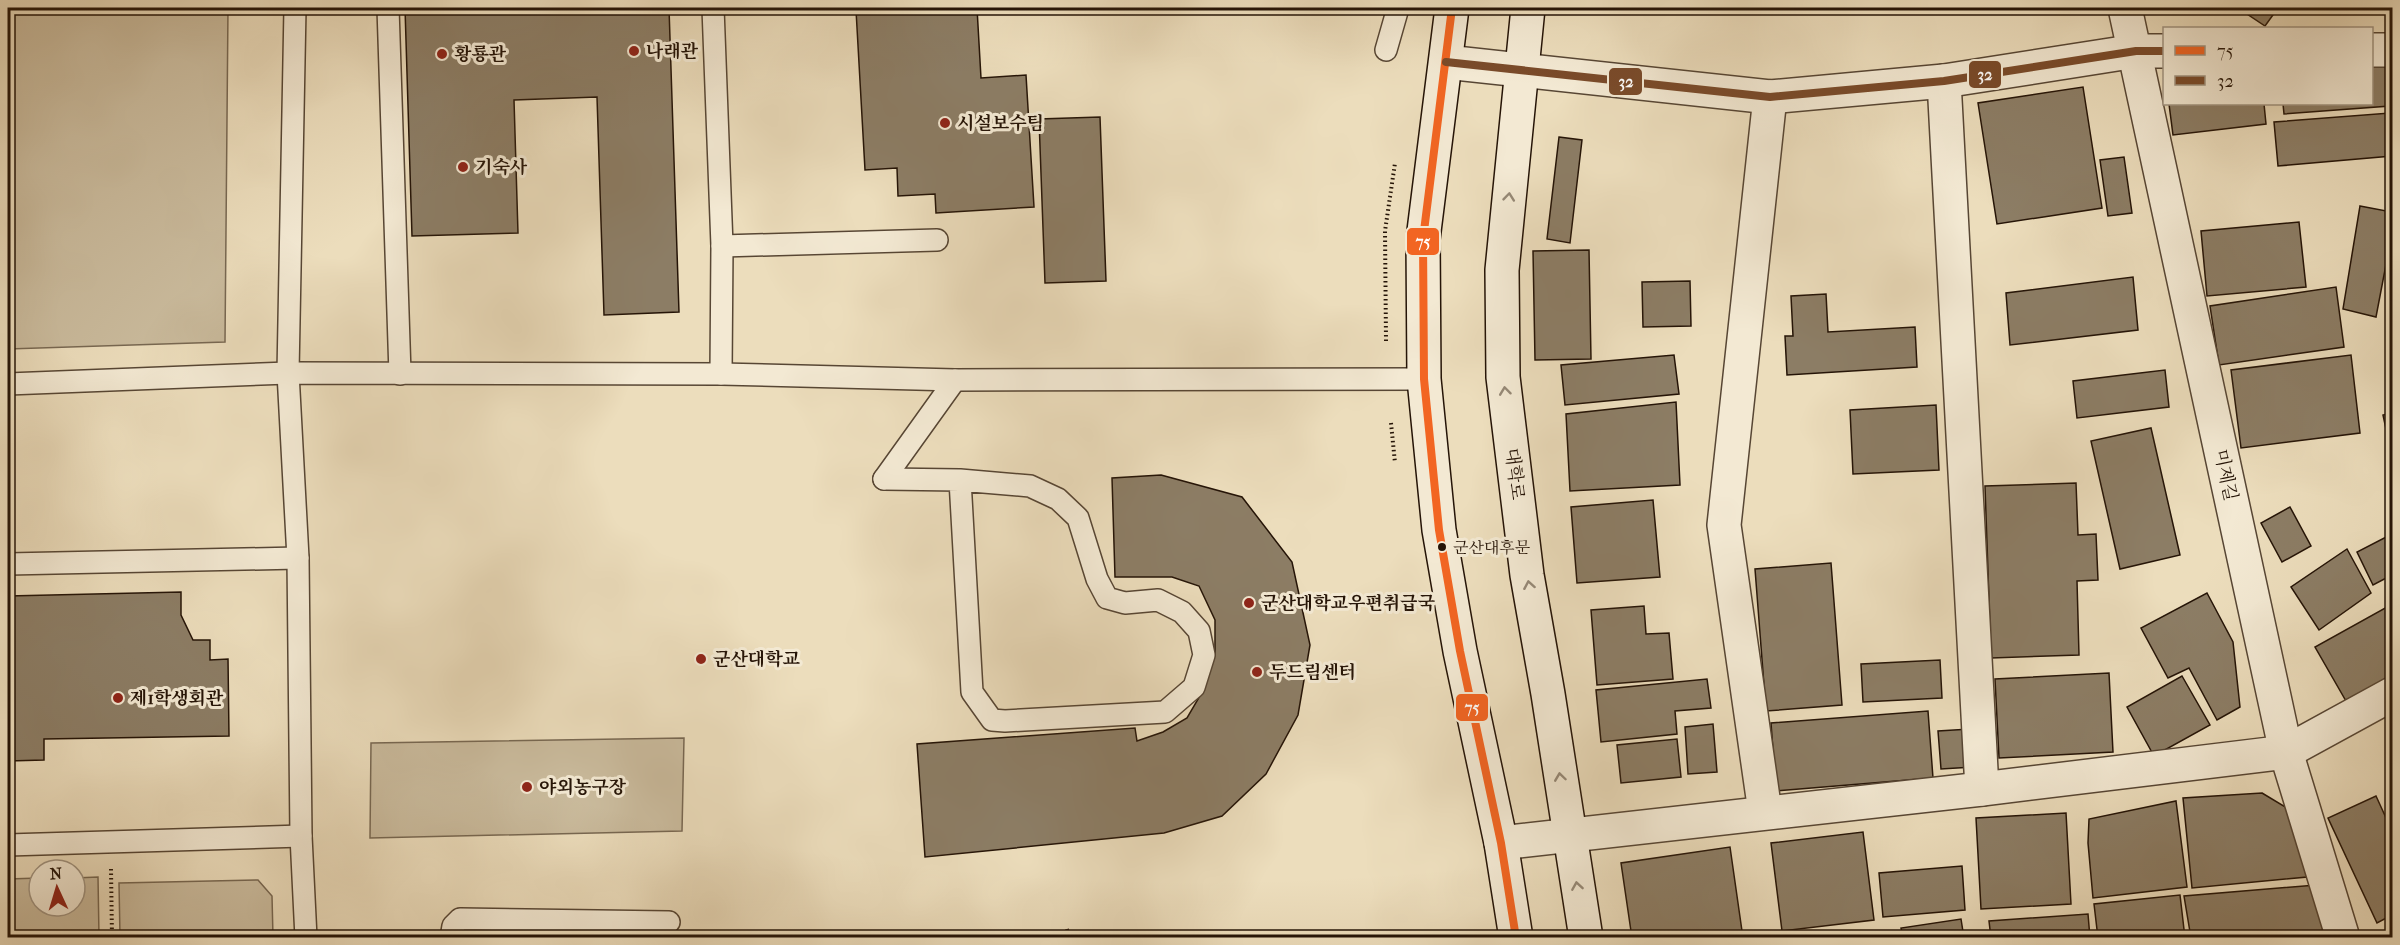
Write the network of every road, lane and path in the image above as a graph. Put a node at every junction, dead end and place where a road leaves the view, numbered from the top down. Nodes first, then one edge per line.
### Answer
1 (295, 8) edge
2 (388, 8) edge
3 (712, 8) edge
4 (1398, 8) edge
5 (1452, 8) edge
6 (1528, 8) edge
7 (2125, 8) edge
8 (1386, 50) dead end
9 (2373, 50) edge
10 (2392, 50) edge
11 (2150, 51) edge
12 (1446, 62) junction
13 (1522, 70) junction
14 (1944, 81) junction
15 (1770, 98) junction
16 (937, 240) dead end
17 (722, 246) junction
18 (288, 373) junction
19 (400, 374) junction
20 (721, 374) junction
21 (1424, 379) junction
22 (955, 380) junction
23 (8, 384) edge
24 (960, 480) junction
25 (298, 558) junction
26 (8, 564) edge
27 (2392, 694) edge
28 (2286, 752) junction
29 (1982, 789) junction
30 (1765, 812) junction
31 (1569, 835) junction
32 (301, 836) junction
33 (111, 842) junction
34 (1501, 843) junction
35 (8, 845) edge
36 (669, 922) dead end
37 (1067, 929) dead end
38 (112, 938) edge
39 (306, 938) edge
40 (452, 938) edge
41 (1069, 938) edge
42 (1516, 938) edge
43 (1586, 938) edge
44 (2343, 938) edge

1 - 18 lane
2 - 19 lane
3 - 17 lane
4 - 8 lane
5 - 12 street
6 - 13 street, 대학로
7 - 11 street, 미제길
9 - 10 street
11 - 14 street
11 - 28 street, 미제길
12 - 13 street
12 - 21 street
13 - 15 street
31 -> 13 street, 대학로
14 - 15 street
14 - 29 street
15 - 30 street
16 - 17 lane
17 - 20 lane
18 - 19 lane
18 - 23 lane
18 - 25 lane
19 - 20 lane
20 - 22 lane
21 - 22 lane
21 - 34 street
22 - 24 lane
24 - 24 lane
25 - 26 lane
25 - 32 lane
27 - 28 street
28 - 29 street
28 - 44 street, 미제길
29 - 30 street
30 - 31 street
31 - 34 street
43 -> 31 street, 대학로
32 - 33 lane
32 - 39 lane
33 - 35 lane
33 - 38 path
34 - 42 street
36 - 40 lane
37 - 41 path

